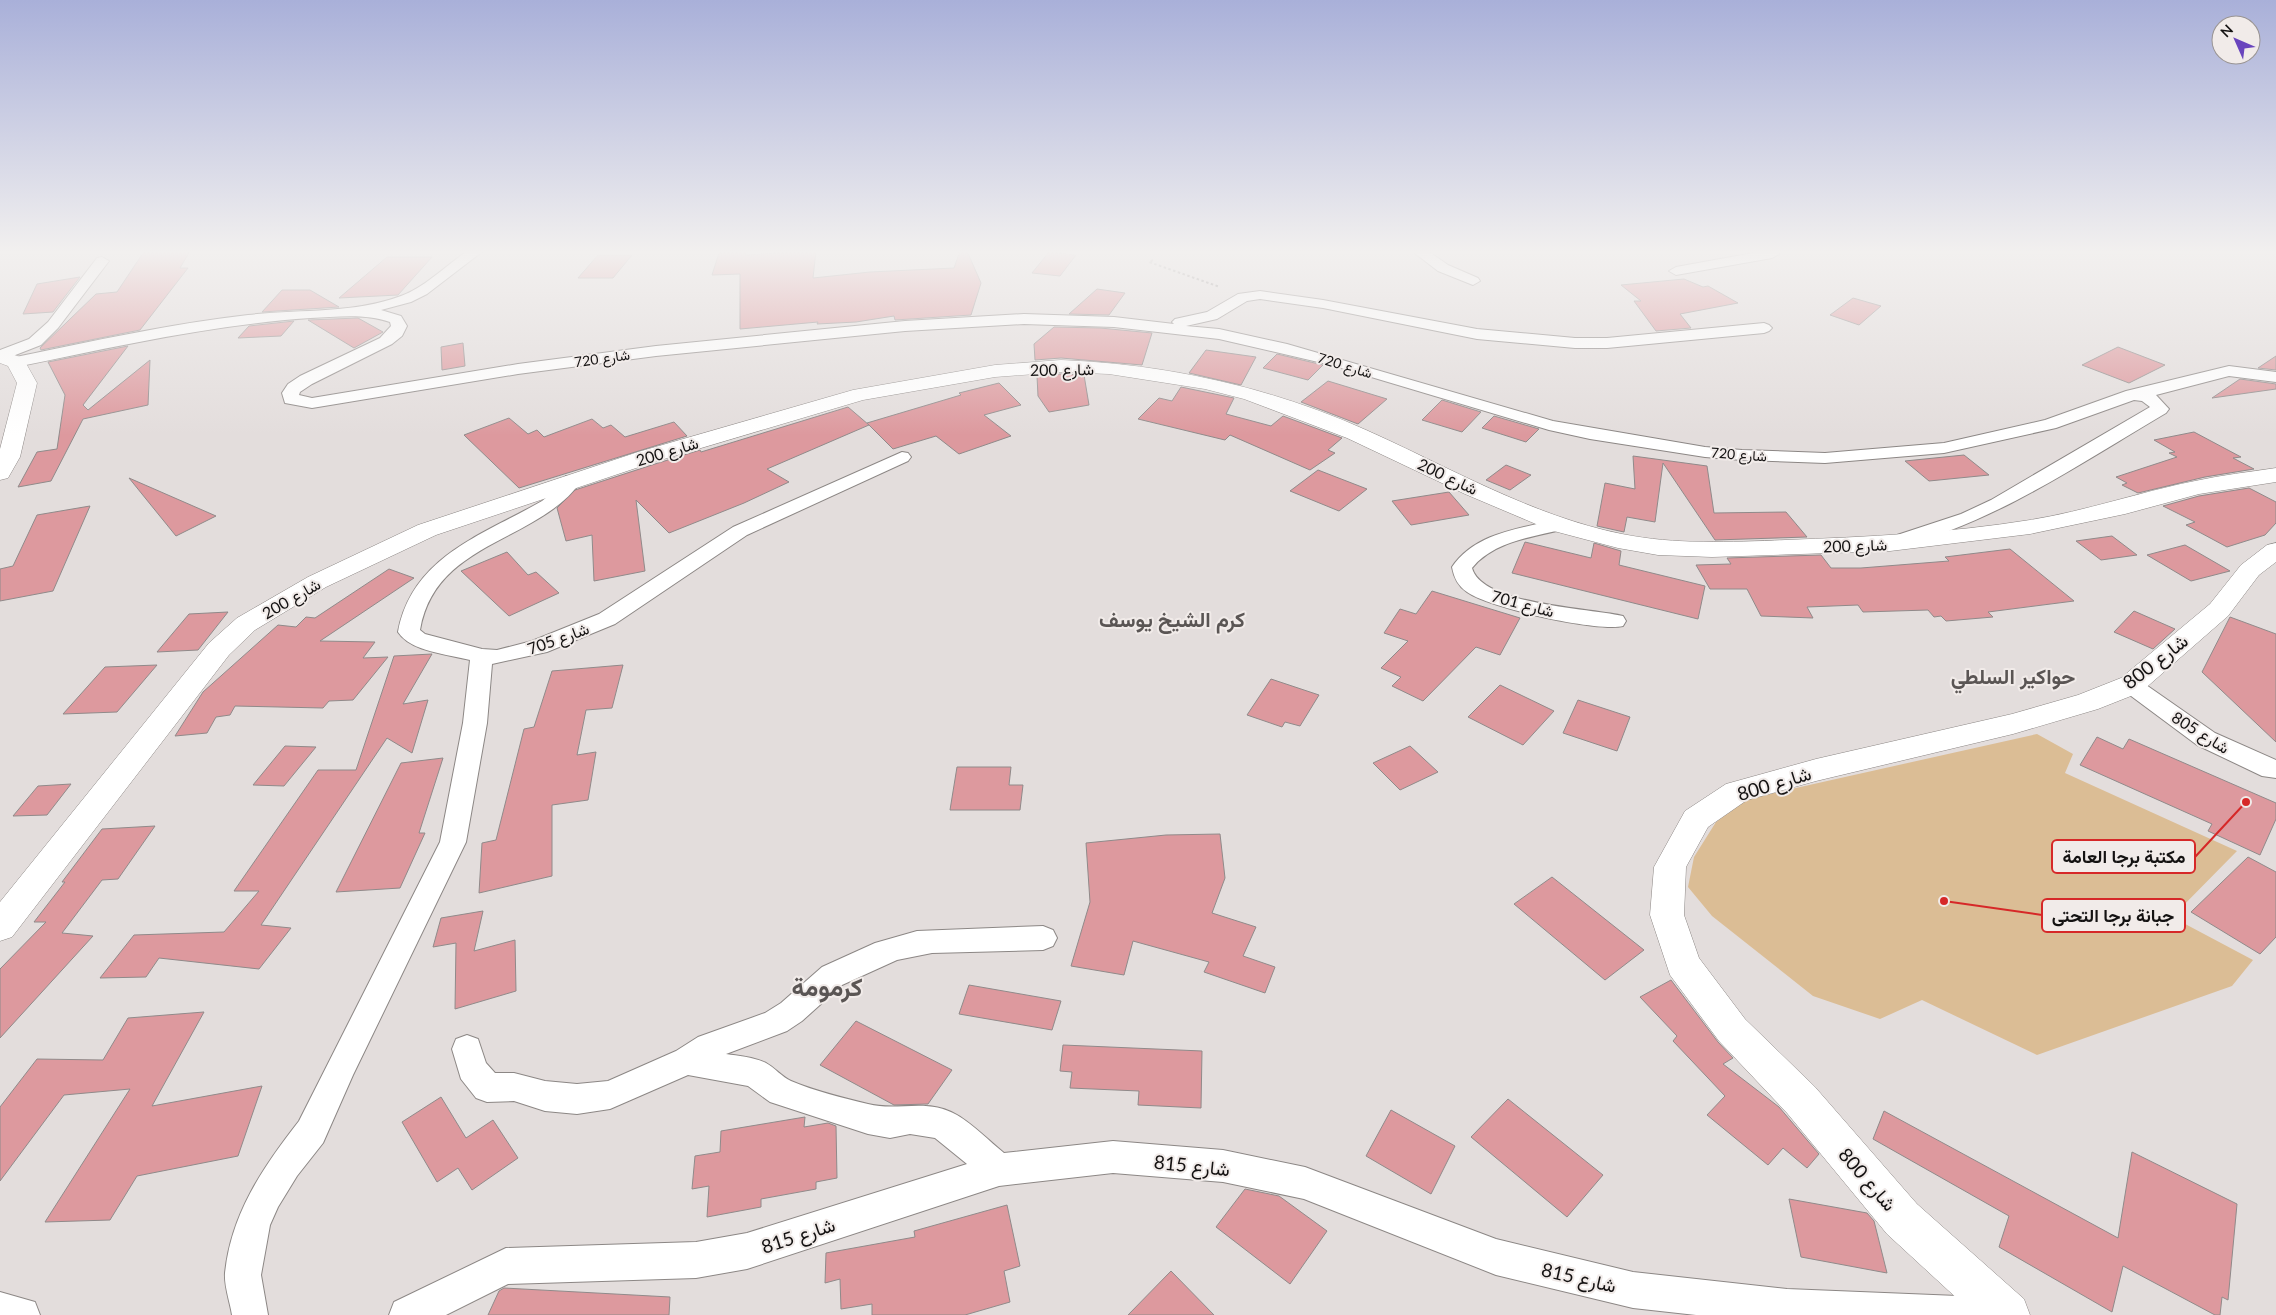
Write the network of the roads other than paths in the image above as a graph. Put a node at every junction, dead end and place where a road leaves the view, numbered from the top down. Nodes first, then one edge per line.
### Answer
1 (63, 312) edge
2 (1220, 312) edge
3 (1365, 312) edge
4 (352, 313) joint
5 (1114, 322) junction
6 (1764, 328) dead end
7 (8, 359) edge
8 (2276, 377) edge
9 (2140, 394) junction
10 (902, 457) dead end
11 (0, 473) edge
12 (2276, 475) edge
13 (573, 480) junction
14 (1558, 525) junction
15 (1890, 544) junction
16 (2276, 550) edge
17 (1615, 621) dead end
18 (482, 656) junction
19 (2131, 685) junction
20 (2274, 771) edge
21 (0, 927) edge
22 (1043, 938) dead end
23 (467, 1049) dead end
24 (687, 1061) junction
25 (999, 1170) junction
26 (0, 1310) edge
27 (22, 1315) edge
28 (250, 1315) edge
29 (407, 1315) edge
30 (1982, 1315) edge
31 (2008, 1315) edge

1 - 7 street
2 - 5 street
3 - 6 street
4 - 5 street, شارع 720
4 - 7 street, شارع 720
5 - 9 street, شارع 720
7 - 11 main road
8 - 9 street, شارع 720
9 - 15 street
10 - 18 street, شارع 705
12 - 15 main road, شارع 200
13 - 14 main road, شارع 200
13 - 18 street, شارع 705
13 - 21 main road, شارع 200
14 - 15 main road, شارع 200
14 - 17 street, شارع 701
16 - 19 main road, شارع 800
18 - 28 street
19 - 20 street, شارع 805
19 - 31 main road, شارع 800
22 - 24 street
23 - 24 street
24 - 25 street
25 - 29 street, شارع 815
25 - 30 street, شارع 815
26 - 27 street

